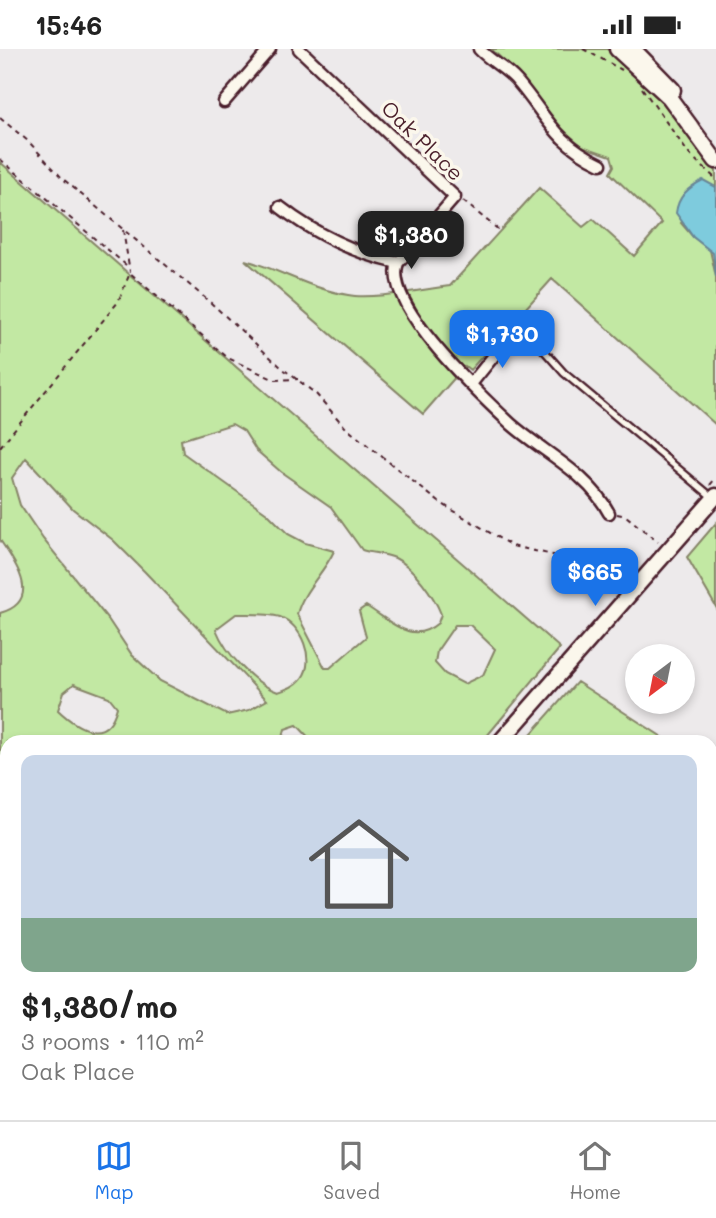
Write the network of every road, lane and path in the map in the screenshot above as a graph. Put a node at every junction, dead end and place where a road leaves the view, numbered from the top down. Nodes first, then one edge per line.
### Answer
1 (270, 49) edge
2 (299, 49) edge
3 (479, 49) edge
4 (583, 49) edge
5 (617, 49) edge
6 (633, 49) edge
7 (630, 76) dead end
8 (640, 86) dead end
9 (224, 101) dead end
10 (0, 118) edge
11 (716, 147) edge
12 (0, 159) edge
13 (716, 161) edge
14 (601, 164) dead end
15 (716, 179) edge
16 (455, 197) junction
17 (280, 207) dead end
18 (123, 229) junction
19 (500, 232) dead end
20 (398, 263) junction
21 (126, 265) junction
22 (130, 273) junction
23 (509, 337) joint
24 (299, 379) junction
25 (471, 384) junction
26 (0, 447) edge
27 (715, 497) edge
28 (609, 513) joint
29 (669, 551) junction
30 (628, 597) junction
31 (506, 735) edge

1 - 9 street
2 - 16 street, Oak Place
3 - 14 street
4 - 7 path
5 - 13 street
6 - 11 street
8 - 15 path
10 - 18 path
12 - 21 path
16 - 19 path
16 - 20 street, Oak Place
17 - 20 street
18 - 21 path
18 - 24 path
20 - 25 street
21 - 22 path
22 - 24 path
22 - 26 path
23 - 25 street
23 - 27 lane
24 - 30 path
25 - 28 street
27 - 29 street
28 - 29 path
29 - 30 street
30 - 31 street

